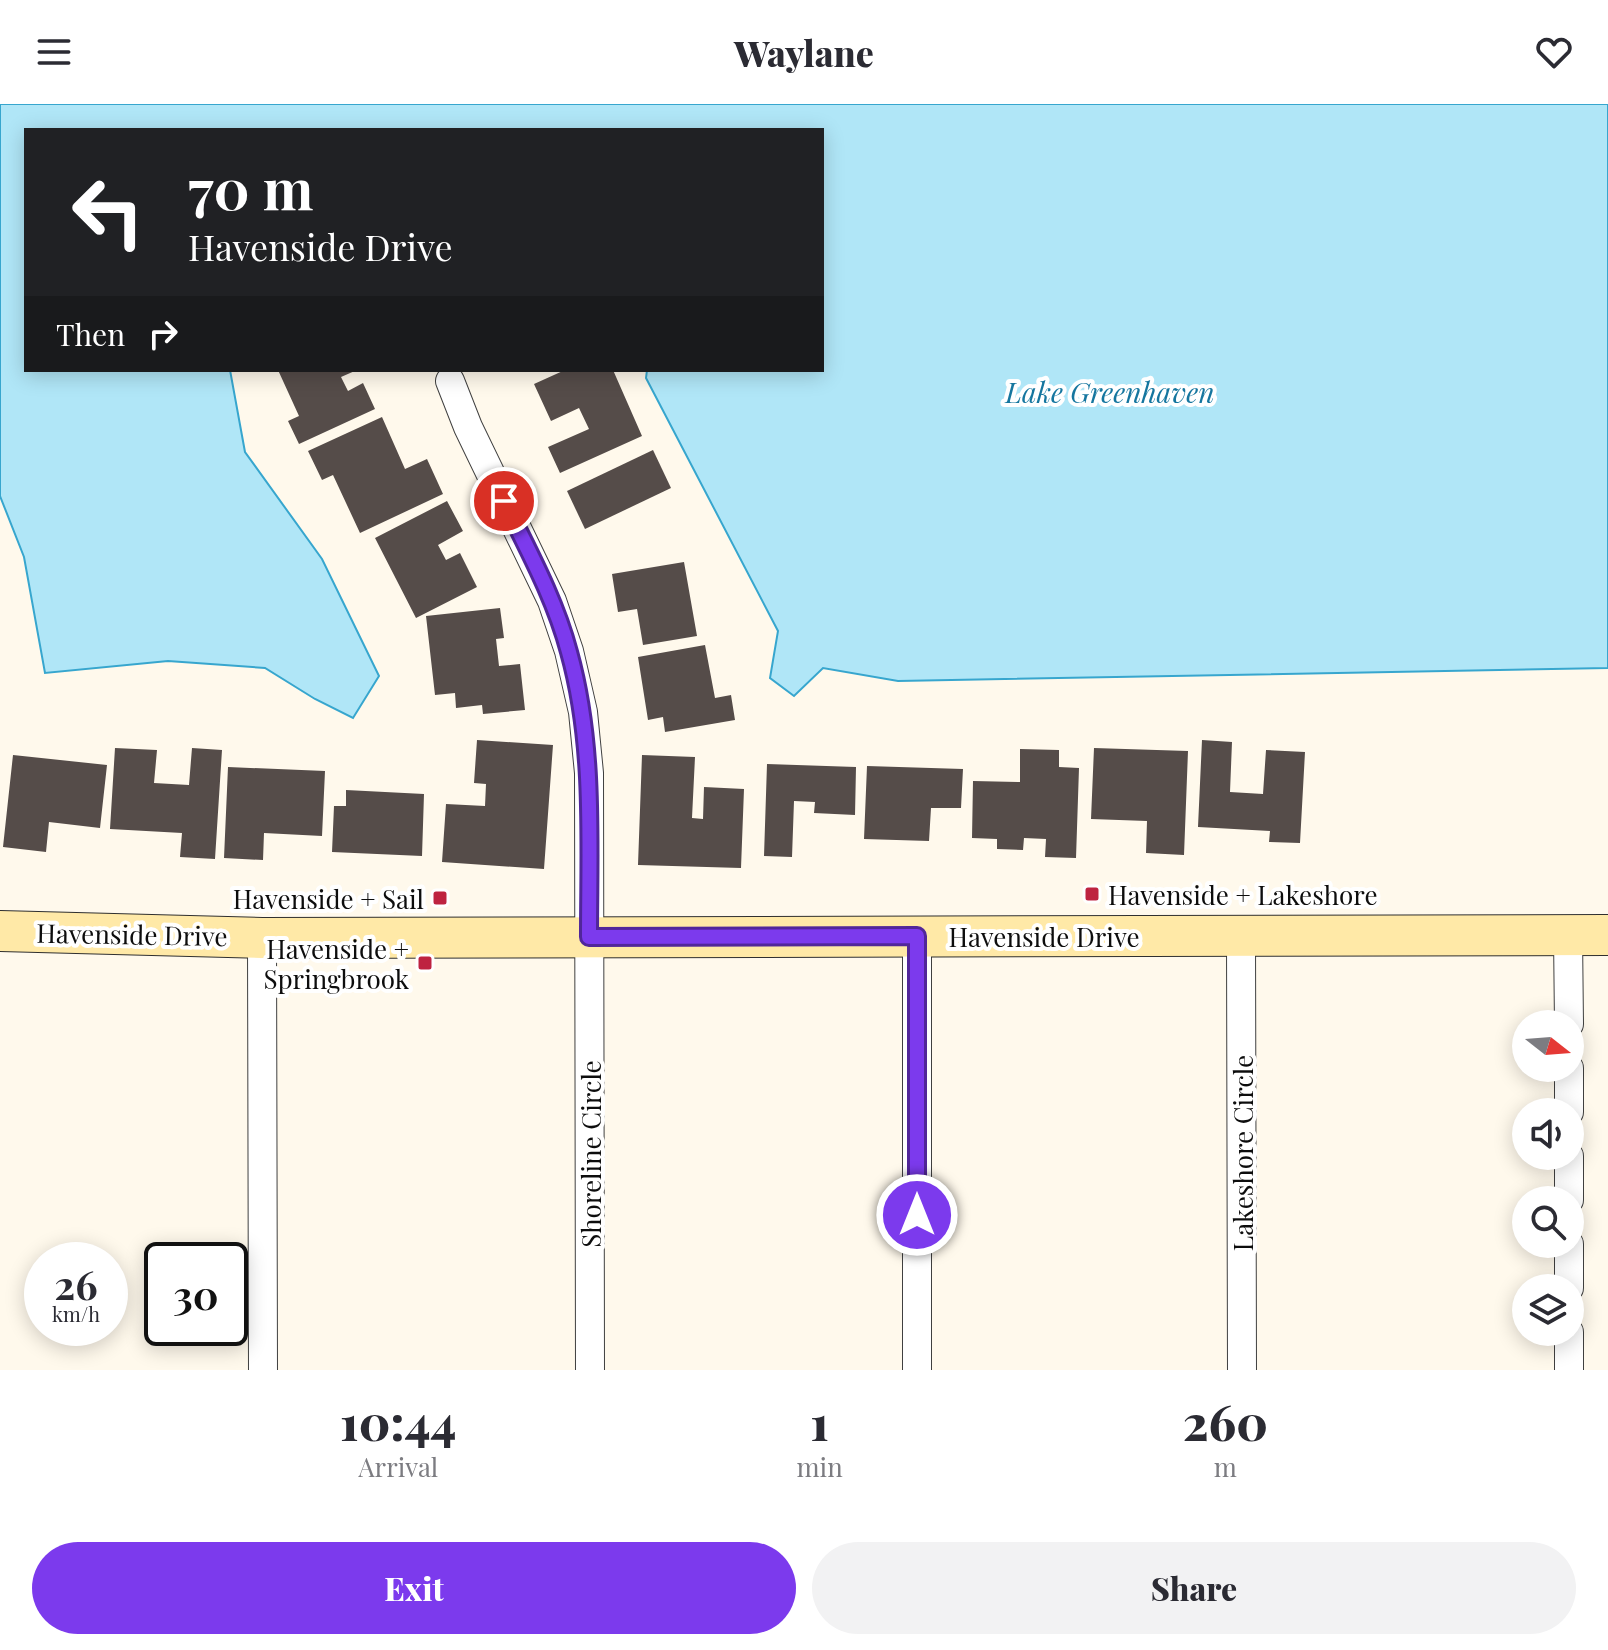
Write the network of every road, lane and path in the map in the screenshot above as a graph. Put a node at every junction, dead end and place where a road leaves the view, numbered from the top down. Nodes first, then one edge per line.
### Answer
1 (450, 381) dead end
2 (0, 931) edge
3 (1568, 935) junction
4 (1608, 935) edge
5 (917, 936) junction
6 (1241, 936) junction
7 (589, 937) junction
8 (262, 938) junction
9 (1569, 1010) edge
10 (1569, 1346) edge
11 (263, 1370) edge
12 (590, 1370) edge
13 (917, 1370) edge
14 (1242, 1370) edge
15 (1569, 1370) edge

1 - 7 street, Shoreline Circle
2 - 8 street, Havenside Drive
3 - 4 street, Havenside Drive
3 - 6 street, Havenside Drive
3 - 9 street
5 - 6 street, Havenside Drive
5 - 7 street, Havenside Drive
5 - 13 street
6 - 14 street, Lakeshore Circle
7 - 8 street, Havenside Drive
7 - 12 street, Shoreline Circle
8 - 11 street
10 - 15 street

